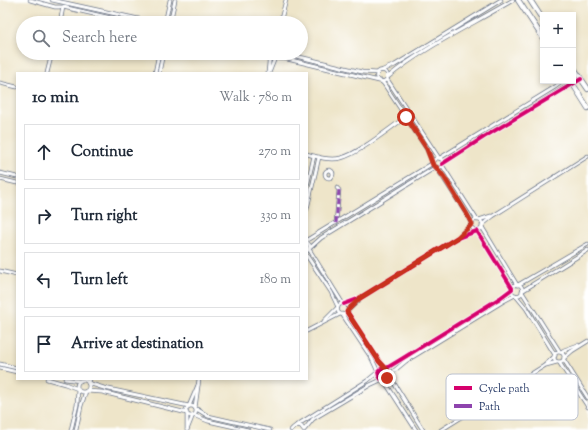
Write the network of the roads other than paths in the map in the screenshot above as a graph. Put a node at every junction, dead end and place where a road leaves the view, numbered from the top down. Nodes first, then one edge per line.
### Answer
1 (30, 0) edge
2 (52, 0) edge
3 (170, 0) edge
4 (175, 0) edge
5 (286, 0) edge
6 (501, 0) edge
7 (513, 0) edge
8 (518, 0) edge
9 (530, 0) edge
10 (62, 1) edge
11 (63, 8) junction
12 (540, 15) edge
13 (61, 16) edge
14 (100, 16) edge
15 (127, 16) edge
16 (166, 16) edge
17 (172, 16) edge
18 (282, 16) edge
19 (452, 30) junction
20 (540, 33) edge
21 (454, 34) junction
22 (431, 42) junction
23 (434, 46) junction
24 (308, 59) edge
25 (50, 60) edge
26 (158, 60) edge
27 (162, 60) edge
28 (269, 60) edge
29 (275, 60) edge
30 (291, 60) edge
31 (383, 70) junction
32 (47, 72) edge
33 (155, 72) edge
34 (159, 72) edge
35 (268, 72) edge
36 (269, 72) edge
37 (378, 73) junction
38 (576, 74) edge
39 (388, 78) junction
40 (581, 79) junction
41 (380, 81) junction
42 (576, 81) edge
43 (0, 83) edge
44 (558, 84) edge
45 (570, 84) edge
46 (573, 84) edge
47 (16, 87) edge
48 (588, 89) edge
49 (588, 108) edge
50 (406, 117) junction
51 (482, 133) junction
52 (484, 137) junction
53 (308, 154) edge
54 (314, 156) junction
55 (588, 156) edge
56 (319, 157) junction
57 (439, 158) junction
58 (433, 162) junction
59 (442, 165) junction
60 (436, 168) junction
61 (0, 174) edge
62 (16, 177) edge
63 (0, 179) edge
64 (308, 182) edge
65 (16, 183) edge
66 (398, 185) junction
67 (337, 188) dead end
68 (400, 189) junction
69 (308, 205) edge
70 (493, 216) junction
71 (478, 220) junction
72 (336, 223) junction
73 (472, 224) junction
74 (482, 226) junction
75 (477, 231) junction
76 (457, 238) junction
77 (308, 240) edge
78 (588, 244) edge
79 (308, 249) edge
80 (588, 250) edge
81 (308, 258) edge
82 (0, 271) edge
83 (16, 275) edge
84 (517, 285) junction
85 (512, 288) junction
86 (522, 292) junction
87 (515, 296) junction
88 (360, 298) junction
89 (344, 304) junction
90 (492, 304) junction
91 (494, 307) junction
92 (337, 308) junction
93 (348, 311) junction
94 (341, 314) junction
95 (323, 322) junction
96 (466, 322) junction
97 (308, 330) edge
98 (588, 341) edge
99 (582, 345) junction
100 (560, 352) junction
101 (555, 355) junction
102 (408, 358) junction
103 (564, 359) junction
104 (558, 362) junction
105 (0, 364) edge
106 (544, 366) junction
107 (0, 368) edge
108 (385, 368) junction
109 (15, 370) edge
110 (378, 372) junction
111 (531, 374) edge
112 (566, 374) edge
113 (573, 374) edge
114 (389, 375) junction
115 (383, 379) junction
116 (51, 380) edge
117 (80, 380) edge
118 (199, 380) edge
119 (89, 381) edge
120 (578, 382) edge
121 (198, 385) junction
122 (78, 389) junction
123 (86, 391) junction
124 (578, 392) edge
125 (588, 398) edge
126 (189, 406) junction
127 (588, 407) edge
128 (195, 408) junction
129 (187, 413) junction
130 (193, 415) junction
131 (457, 420) edge
132 (297, 425) junction
133 (291, 429) edge
134 (71, 430) edge
135 (76, 430) edge
136 (187, 430) edge
137 (248, 430) edge
138 (270, 430) edge
139 (304, 430) edge
140 (416, 430) edge
141 (423, 430) edge
142 (441, 430) edge

1 - 11 street
2 - 10 street
3 - 16 street
4 - 17 street
5 - 18 street
6 - 19 street
7 - 21 street
8 - 20 street
9 - 12 street
10 - 11 street
10 - 15 street
11 - 13 street
11 - 14 street
19 - 21 street
19 - 22 street
21 - 23 street
22 - 23 street
22 - 31 street
23 - 39 street
24 - 37 street
25 - 32 street
26 - 33 street
27 - 34 street
28 - 35 street
29 - 36 street
30 - 41 street
31 - 37 street
31 - 39 street
37 - 41 street
38 - 40 street
39 - 41 street
39 - 57 street
40 - 42 street
40 - 48 street
41 - 50 street
43 - 47 street
44 - 51 street
45 - 52 street
46 - 49 street
50 - 56 street
50 - 58 street
51 - 52 street
51 - 57 street
52 - 59 street
53 - 54 street
54 - 56 street
54 - 64 street
55 - 70 street
56 - 69 street
57 - 58 street
57 - 59 street
58 - 60 street
58 - 66 street
59 - 60 street
59 - 71 street
60 - 68 street
60 - 73 street
61 - 62 street
63 - 65 street
66 - 68 street
66 - 72 street
67 - 72 street
68 - 79 street
70 - 71 street
70 - 74 street
71 - 73 street
71 - 74 street
72 - 77 street
73 - 75 street
73 - 76 street
74 - 75 street
74 - 84 street
75 - 76 street
75 - 85 street
76 - 88 street
78 - 84 street
79 - 89 street
80 - 86 street
81 - 92 street
82 - 83 street
84 - 85 street
84 - 86 street
85 - 87 street
85 - 90 street
86 - 87 street
86 - 100 street
87 - 91 street
87 - 101 street
88 - 89 street
88 - 93 street
89 - 92 street
89 - 93 street
90 - 91 street
90 - 96 street
91 - 96 street
92 - 94 street
92 - 95 street
93 - 94 street
93 - 108 street
94 - 95 street
94 - 110 street
95 - 97 street
96 - 102 street
98 - 99 street
99 - 100 street
99 - 103 street
100 - 101 street
100 - 103 street
101 - 104 street
101 - 106 street
102 - 108 street
102 - 114 street
103 - 104 street
103 - 113 street
104 - 106 street
104 - 112 street
105 - 109 street
106 - 111 street
107 - 109 street
108 - 110 street
108 - 114 street
110 - 115 street
110 - 132 street
114 - 115 street
114 - 141 street
115 - 139 street
115 - 140 street
116 - 122 street
117 - 119 street
117 - 122 street
118 - 121 street
119 - 123 street
119 - 126 street
120 - 125 street
121 - 126 street
121 - 128 street
122 - 123 street
122 - 134 street
123 - 129 street
123 - 135 street
124 - 127 street
126 - 128 street
126 - 129 street
128 - 130 street
128 - 138 street
129 - 130 street
129 - 136 street
130 - 136 street
130 - 137 street
131 - 142 street
132 - 133 street
132 - 139 street

